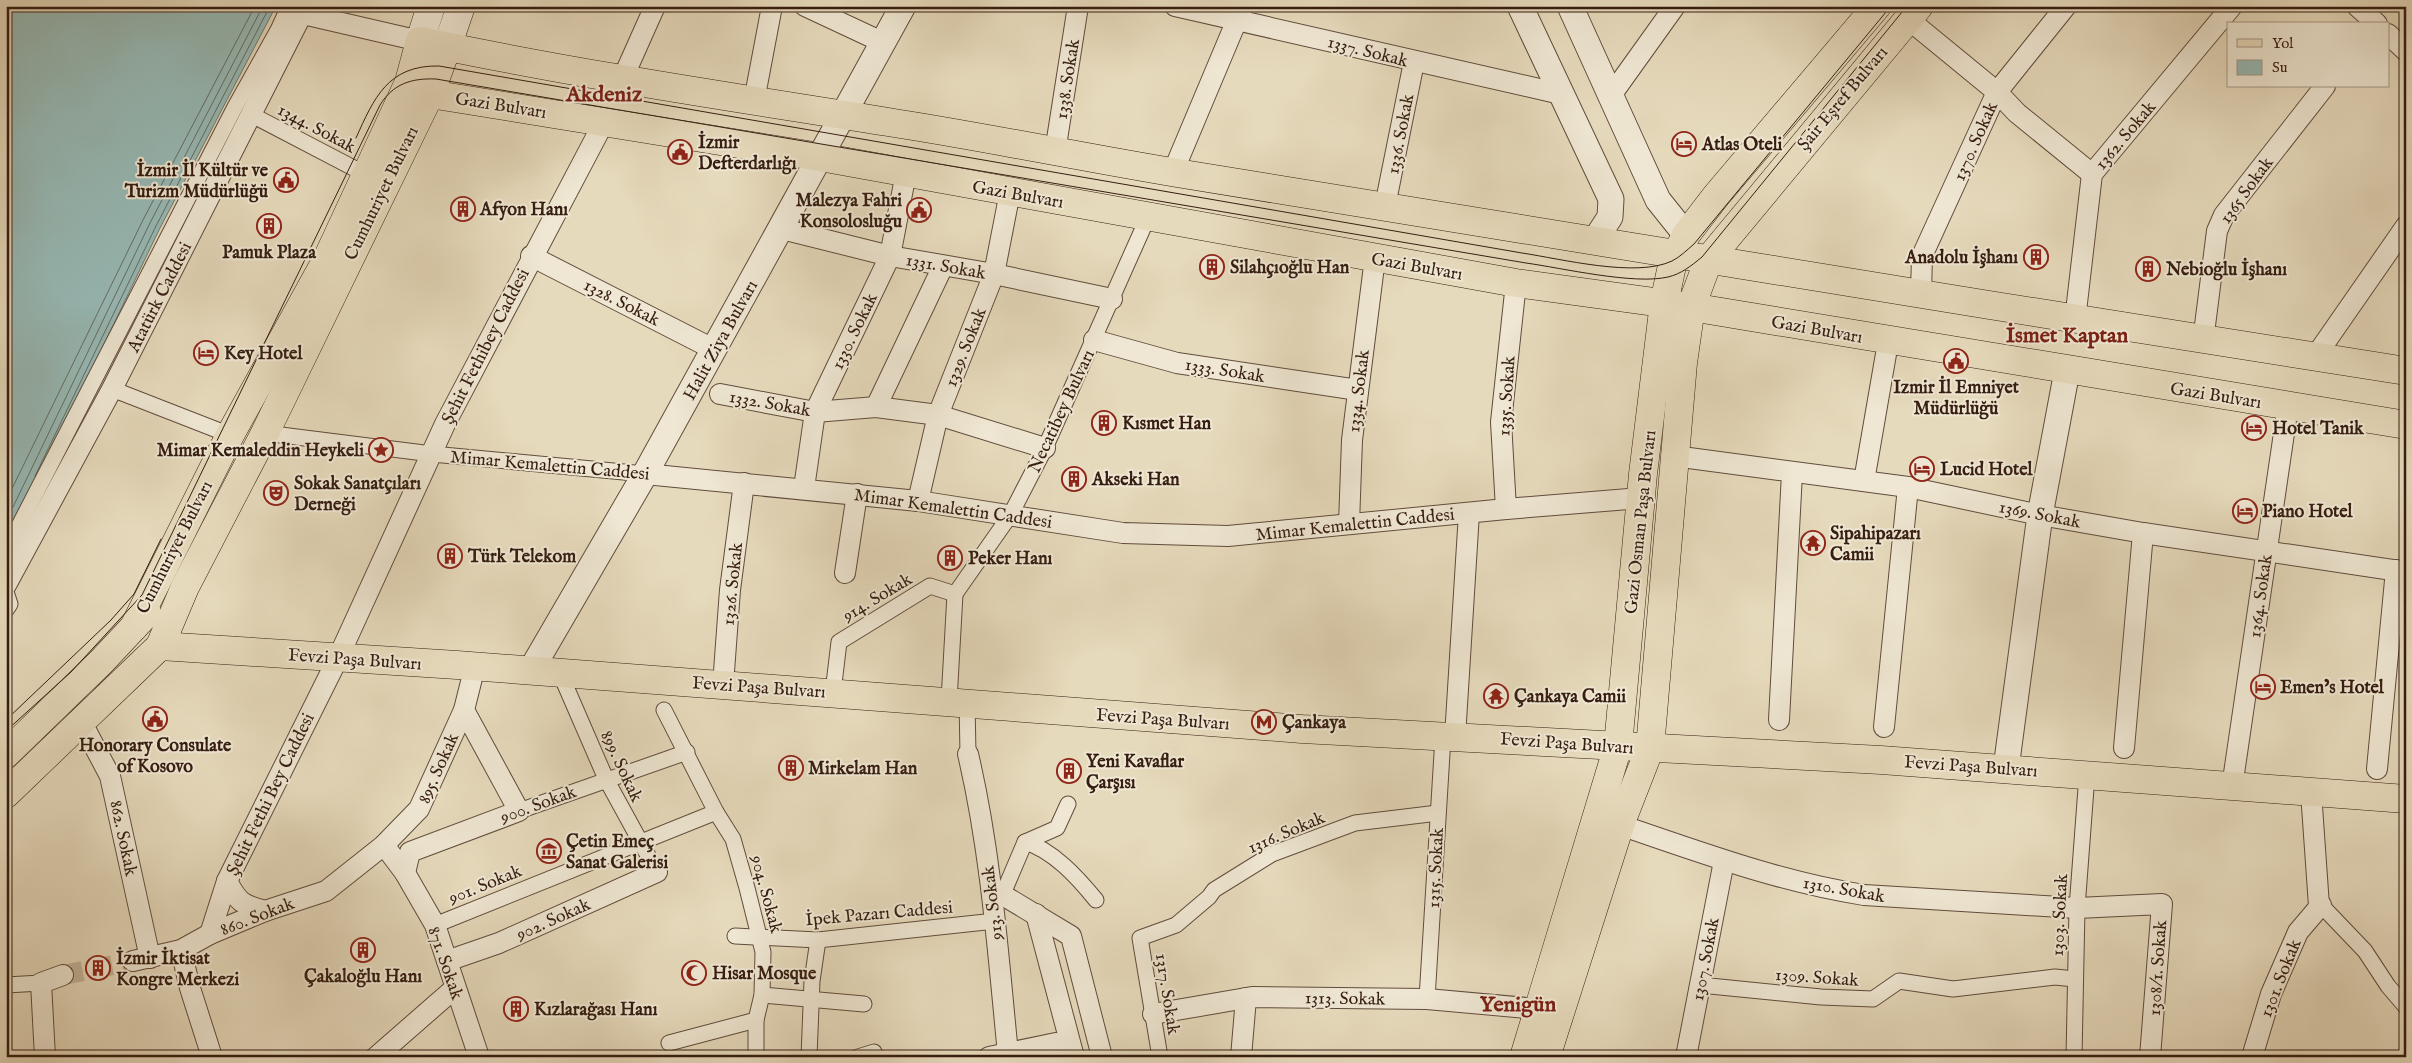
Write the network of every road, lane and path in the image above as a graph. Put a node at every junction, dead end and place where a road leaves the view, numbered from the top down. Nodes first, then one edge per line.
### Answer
1 (431, 6) edge
2 (461, 6) edge
3 (655, 6) edge
4 (772, 6) edge
5 (805, 6) edge
6 (903, 6) edge
7 (1078, 6) edge
8 (1175, 6) edge
9 (1520, 6) edge
10 (1570, 6) edge
11 (1675, 6) edge
12 (1877, 6) edge
13 (2066, 6) edge
14 (2232, 6) edge
15 (2357, 6) edge
16 (299, 9) edge
17 (1240, 13) edge
18 (1913, 13) edge
19 (2375, 22) edge
20 (2390, 36) edge
21 (420, 41) junction
22 (882, 42) junction
23 (447, 47) junction
24 (2406, 51) edge
25 (1414, 62) junction
26 (622, 80) junction
27 (2323, 88) edge
28 (1997, 92) junction
29 (430, 94) junction
30 (1561, 94) junction
31 (1612, 94) junction
32 (754, 101) junction
33 (252, 115) junction
34 (394, 116) junction
35 (843, 116) junction
36 (604, 122) junction
37 (1055, 152) junction
38 (820, 157) junction
39 (1173, 172) junction
40 (906, 173) junction
41 (365, 174) junction
42 (2092, 174) junction
43 (1010, 192) junction
44 (1385, 206) junction
45 (1148, 217) junction
46 (2406, 226) edge
47 (782, 229) junction
48 (1595, 240) junction
49 (1681, 244) junction
50 (531, 256) junction
51 (890, 256) junction
52 (1375, 258) junction
53 (327, 259) junction
54 (1709, 259) junction
55 (943, 266) junction
56 (994, 274) junction
57 (1516, 283) junction
58 (1921, 293) junction
59 (1112, 299) junction
60 (1664, 303) junction
61 (1691, 307) junction
62 (2075, 320) junction
63 (1094, 340) junction
64 (2204, 341) junction
65 (713, 349) junction
66 (1886, 354) dead end
67 (2315, 357) junction
68 (2067, 371) junction
69 (2406, 371) edge
70 (696, 382) junction
71 (112, 389) junction
72 (1358, 390) junction
73 (720, 394) joint
74 (2288, 406) junction
75 (876, 407) junction
76 (815, 412) junction
77 (938, 415) junction
78 (2406, 425) edge
79 (265, 433) junction
80 (230, 435) junction
81 (1045, 448) junction
82 (432, 454) junction
83 (1674, 456) junction
84 (1792, 473) junction
85 (644, 474) junction
86 (1864, 481) junction
87 (744, 483) junction
88 (1908, 487) junction
89 (804, 488) junction
90 (856, 494) junction
91 (1641, 498) junction
92 (918, 501) junction
93 (1506, 508) junction
94 (1469, 513) junction
95 (1011, 514) junction
96 (2040, 515) junction
97 (1349, 524) junction
98 (2143, 533) junction
99 (6, 552) edge
100 (2266, 552) junction
101 (2401, 571) edge
102 (845, 573) dead end
103 (185, 587) junction
104 (955, 594) junction
105 (7, 598) edge
106 (134, 627) junction
107 (160, 646) junction
108 (338, 658) junction
109 (475, 666) junction
110 (531, 670) junction
111 (560, 672) junction
112 (723, 685) junction
113 (833, 692) junction
114 (958, 702) junction
115 (464, 710) junction
116 (664, 710) dead end
117 (1779, 720) dead end
118 (82, 723) junction
119 (1884, 727) dead end
120 (1449, 737) junction
121 (1618, 746) junction
122 (1650, 748) junction
123 (2124, 748) dead end
124 (687, 752) junction
125 (6, 754) edge
126 (968, 754) joint
127 (2006, 768) junction
128 (2377, 769) dead end
129 (6, 773) edge
130 (2087, 775) junction
131 (606, 779) junction
132 (2232, 786) junction
133 (2311, 792) junction
134 (6, 794) edge
135 (2406, 799) edge
136 (1068, 804) dead end
137 (519, 811) junction
138 (716, 812) junction
139 (1438, 813) junction
140 (1620, 825) junction
141 (1025, 842) junction
142 (640, 844) junction
143 (384, 845) junction
144 (1724, 861) junction
145 (657, 872) joint
146 (405, 873) junction
147 (227, 881) junction
148 (326, 891) joint
149 (997, 895) junction
150 (1096, 900) dead end
151 (2320, 906) junction
152 (2077, 908) junction
153 (264, 911) junction
154 (1036, 914) junction
155 (995, 921) junction
156 (435, 925) junction
157 (210, 934) junction
158 (735, 936) dead end
159 (758, 936) junction
160 (1140, 938) joint
161 (818, 940) junction
162 (181, 950) junction
163 (142, 959) joint
164 (447, 961) junction
165 (64, 975) tunnel mouth
166 (2075, 978) junction
167 (41, 983) junction
168 (6, 985) edge
169 (1700, 985) junction
170 (455, 988) junction
171 (762, 996) junction
172 (1246, 998) junction
173 (1427, 999) junction
174 (812, 1000) junction
175 (864, 1004) dead end
176 (2406, 1007) edge
177 (1538, 1010) junction
178 (1153, 1014) junction
179 (756, 1020) junction
180 (668, 1043) dead end
181 (875, 1054) edge
182 (999, 1055) edge
183 (45, 1057) edge
184 (212, 1057) edge
185 (376, 1057) edge
186 (479, 1057) edge
187 (756, 1057) edge
188 (809, 1057) edge
189 (858, 1057) edge
190 (1074, 1057) edge
191 (1091, 1057) edge
192 (1102, 1057) edge
193 (1160, 1057) edge
194 (1241, 1057) edge
195 (1524, 1057) edge
196 (1546, 1057) edge
197 (1686, 1057) edge
198 (2074, 1057) edge
199 (2150, 1057) edge
200 (2252, 1057) edge

1 - 21 main road, Cumhuriyet Bulvarı
2 - 23 main road, Cumhuriyet Bulvarı
3 - 26 street
4 - 32 street
5 - 22 street
6 - 22 street, Halit Ziya Bulvarı
7 - 37 street, 1338. Sokak
8 - 17 street, 1337. Sokak
9 - 30 street
10 - 31 street
11 - 31 street
12 - 49 main road
13 - 28 street, 1370. Sokak
14 - 42 street, 1362. Sokak
15 - 19 street
16 - 21 street
16 - 33 street, Atatürk Caddesi
16 - 99 street
17 - 25 street, 1337. Sokak
17 - 39 street
18 - 28 street
18 - 54 main road, Şair Eşref Bulvarı
20 - 24 street
21 - 23 main road
21 - 34 main road, Cumhuriyet Bulvarı
22 - 35 street, Halit Ziya Bulvarı
23 - 26 main road
23 - 29 main road, Cumhuriyet Bulvarı
25 - 30 street, 1337. Sokak
25 - 44 street, 1336. Sokak
26 - 32 main road
27 - 64 street, 1365 Sokak
28 - 42 street
28 - 58 street, 1370. Sokak
29 - 34 main road
29 - 36 main road, Gazi Bulvarı
29 - 79 main road, Cumhuriyet Bulvarı
30 - 48 street
31 - 49 street
32 - 35 main road
33 - 41 street, 1344. Sokak
33 - 71 street, Atatürk Caddesi
34 - 41 main road, Cumhuriyet Bulvarı
35 - 37 main road
35 - 38 street, Halit Ziya Bulvarı
36 - 38 main road, Gazi Bulvarı
36 - 50 street, Şehit Fethibey Caddesi
37 - 39 main road
38 - 40 main road, Gazi Bulvarı
38 - 47 street, Halit Ziya Bulvarı
39 - 44 main road
40 - 43 main road, Gazi Bulvarı
40 - 51 street, 1330. Sokak
41 - 53 main road, Cumhuriyet Bulvarı
42 - 62 street, 1362. Sokak
43 - 45 main road, Gazi Bulvarı
43 - 56 street, 1329. Sokak
44 - 48 main road
45 - 52 main road, Gazi Bulvarı
45 - 59 street, Necatibey Bulvarı
46 - 67 street
47 - 51 street, 1331. Sokak
47 - 65 street, Halit Ziya Bulvarı
48 - 49 main road
49 - 54 main road
49 - 60 main road, Gazi Osman Paşa Bulvarı
50 - 65 street, 1328. Sokak
50 - 82 street, Şehit Fethibey Caddesi
51 - 55 street, 1331. Sokak
51 - 76 street, 1330. Sokak
52 - 57 main road, Gazi Bulvarı
52 - 72 street, 1334. Sokak
53 - 80 main road, Cumhuriyet Bulvarı
53 - 106 main road, Cumhuriyet Bulvarı
54 - 58 main road
54 - 61 main road, Gazi Osman Paşa Bulvarı
55 - 56 street, 1331. Sokak
55 - 75 street
56 - 59 street, 1331. Sokak
56 - 77 street, 1329. Sokak
57 - 60 main road, Gazi Bulvarı
57 - 93 street, 1335. Sokak
58 - 62 main road
59 - 63 street, Necatibey Bulvarı
60 - 61 main road, Gazi Bulvarı
60 - 91 main road, Gazi Osman Paşa Bulvarı
61 - 68 main road, Gazi Bulvarı
61 - 83 main road, Gazi Osman Paşa Bulvarı
62 - 64 main road
63 - 72 street, 1333. Sokak
63 - 81 street, Necatibey Bulvarı
64 - 67 main road
65 - 70 street, Halit Ziya Bulvarı
66 - 86 street
67 - 69 main road
68 - 74 main road, Gazi Bulvarı
68 - 96 street
70 - 73 street, 1332. Sokak
70 - 85 street, Halit Ziya Bulvarı
71 - 80 street
71 - 105 street, Atatürk Caddesi
72 - 97 street, 1334. Sokak
73 - 76 street, 1332. Sokak
74 - 78 main road, Gazi Bulvarı
74 - 100 street, 1364. Sokak
75 - 76 street, 1332. Sokak
75 - 77 street, 1332. Sokak
76 - 89 street, 1330. Sokak
77 - 81 street, 1332. Sokak
77 - 92 street, 1329. Sokak
79 - 82 street, Mimar Kemalettin Caddesi
79 - 103 main road, Cumhuriyet Bulvarı
80 - 106 main road, Cumhuriyet Bulvarı
81 - 95 street, Necatibey Bulvarı
82 - 85 street, Mimar Kemalettin Caddesi
82 - 108 street, Şehit Fethibey Caddesi
83 - 84 street, 1369. Sokak
83 - 122 main road, Gazi Osman Paşa Bulvarı
84 - 86 street, 1369. Sokak
84 - 117 street
85 - 87 street, Mimar Kemalettin Caddesi
85 - 110 street, Halit Ziya Bulvarı
86 - 88 street, 1369. Sokak
87 - 89 street, Mimar Kemalettin Caddesi
87 - 112 street, 1326. Sokak
88 - 96 street, 1369. Sokak
88 - 119 street
89 - 90 street, Mimar Kemalettin Caddesi
90 - 92 street, Mimar Kemalettin Caddesi
90 - 102 street
91 - 93 street, Mimar Kemalettin Caddesi
91 - 121 main road, Gazi Osman Paşa Bulvarı
92 - 95 street, Mimar Kemalettin Caddesi
93 - 94 street, Mimar Kemalettin Caddesi
94 - 97 street, Mimar Kemalettin Caddesi
94 - 120 street, 1315. Sokak
95 - 97 street, Mimar Kemalettin Caddesi
95 - 104 street, Necatibey Bulvarı
96 - 98 street, 1369. Sokak
96 - 127 street
98 - 100 street, 1369. Sokak
98 - 123 street
100 - 101 street, 1369. Sokak
100 - 132 street, 1364. Sokak
101 - 128 street
103 - 107 main road, Cumhuriyet Bulvarı
103 - 129 main road
104 - 113 street, 914. Sokak
104 - 114 street
106 - 125 main road
107 - 108 main road, Fevzi Paşa Bulvarı
107 - 118 main road
108 - 109 main road, Fevzi Paşa Bulvarı
108 - 147 street, Şehit Fethi Bey Caddesi
109 - 110 main road, Fevzi Paşa Bulvarı
109 - 115 street, 895. Sokak
110 - 111 main road, Fevzi Paşa Bulvarı
111 - 112 main road, Fevzi Paşa Bulvarı
111 - 131 street, 899. Sokak
112 - 113 main road, Fevzi Paşa Bulvarı
113 - 114 main road, Fevzi Paşa Bulvarı
114 - 120 main road, Fevzi Paşa Bulvarı
114 - 126 street
115 - 137 street
115 - 143 street, 895. Sokak
116 - 124 street, 904. Sokak
118 - 134 main road
118 - 163 street, 862. Sokak
120 - 121 main road, Fevzi Paşa Bulvarı
120 - 139 street, 1315. Sokak
121 - 122 main road, Fevzi Paşa Bulvarı
121 - 177 main road, Gazi Osman Paşa Bulvarı
122 - 127 main road, Fevzi Paşa Bulvarı
122 - 140 main road, Gazi Osman Paşa Bulvarı
124 - 131 street, 900. Sokak
124 - 138 street, 904. Sokak
126 - 149 street, 913. Sokak
127 - 130 main road, Fevzi Paşa Bulvarı
130 - 132 main road, Fevzi Paşa Bulvarı
130 - 152 street, 1303. Sokak
131 - 137 street, 900. Sokak
131 - 142 street, 899. Sokak
132 - 133 main road, Fevzi Paşa Bulvarı
133 - 135 main road, Fevzi Paşa Bulvarı
133 - 151 street
136 - 141 street
137 - 146 street, 900. Sokak
138 - 142 street, 901. Sokak
138 - 159 street, 904. Sokak
139 - 160 street, 1316. Sokak
139 - 173 street, 1315. Sokak
140 - 144 street, 1310. Sokak
140 - 196 main road, Gazi Osman Paşa Bulvarı
141 - 149 street
141 - 150 street
142 - 145 street, 899. Sokak
142 - 156 street, 901. Sokak
143 - 146 street, 871. Sokak
143 - 148 street, 895. Sokak
144 - 152 street, 1310. Sokak
144 - 169 street, 1307. Sokak
145 - 164 street, 902. Sokak
146 - 156 street, 871. Sokak
147 - 153 street
147 - 157 street, Şehit Fethi Bey Caddesi
148 - 153 street, 860. Sokak
149 - 154 street
149 - 155 street, 913. Sokak
151 - 176 street
151 - 200 street, 1301. Sokak
152 - 166 street, 1303. Sokak
152 - 199 street, 1308/1. Sokak
153 - 157 street, 860. Sokak
154 - 190 street
154 - 192 street
155 - 161 street, İpek Pazarı Caddesi
155 - 182 street, 913. Sokak
156 - 164 street, 871. Sokak
157 - 162 street, 860. Sokak
158 - 159 street, İpek Pazarı Caddesi
159 - 161 street, İpek Pazarı Caddesi
159 - 171 street, 904. Sokak
160 - 178 street, 1317. Sokak
161 - 174 street
162 - 163 street, 860. Sokak
162 - 184 street
164 - 170 street, 871. Sokak
165 - 167 street
166 - 169 street, 1309. Sokak
166 - 198 street, 1303. Sokak
167 - 168 street
167 - 183 street
169 - 197 street, 1307. Sokak
170 - 185 street
170 - 186 street, 871. Sokak
171 - 174 street
171 - 179 street, 904. Sokak
172 - 173 street, 1313. Sokak
172 - 178 street, 1313. Sokak
172 - 194 street
173 - 177 street, 1313. Sokak
174 - 175 street
174 - 188 street
177 - 195 main road, Gazi Osman Paşa Bulvarı
178 - 193 street, 1317. Sokak
179 - 180 street
179 - 187 street, 904. Sokak
181 - 189 street
182 - 190 street
190 - 191 street

